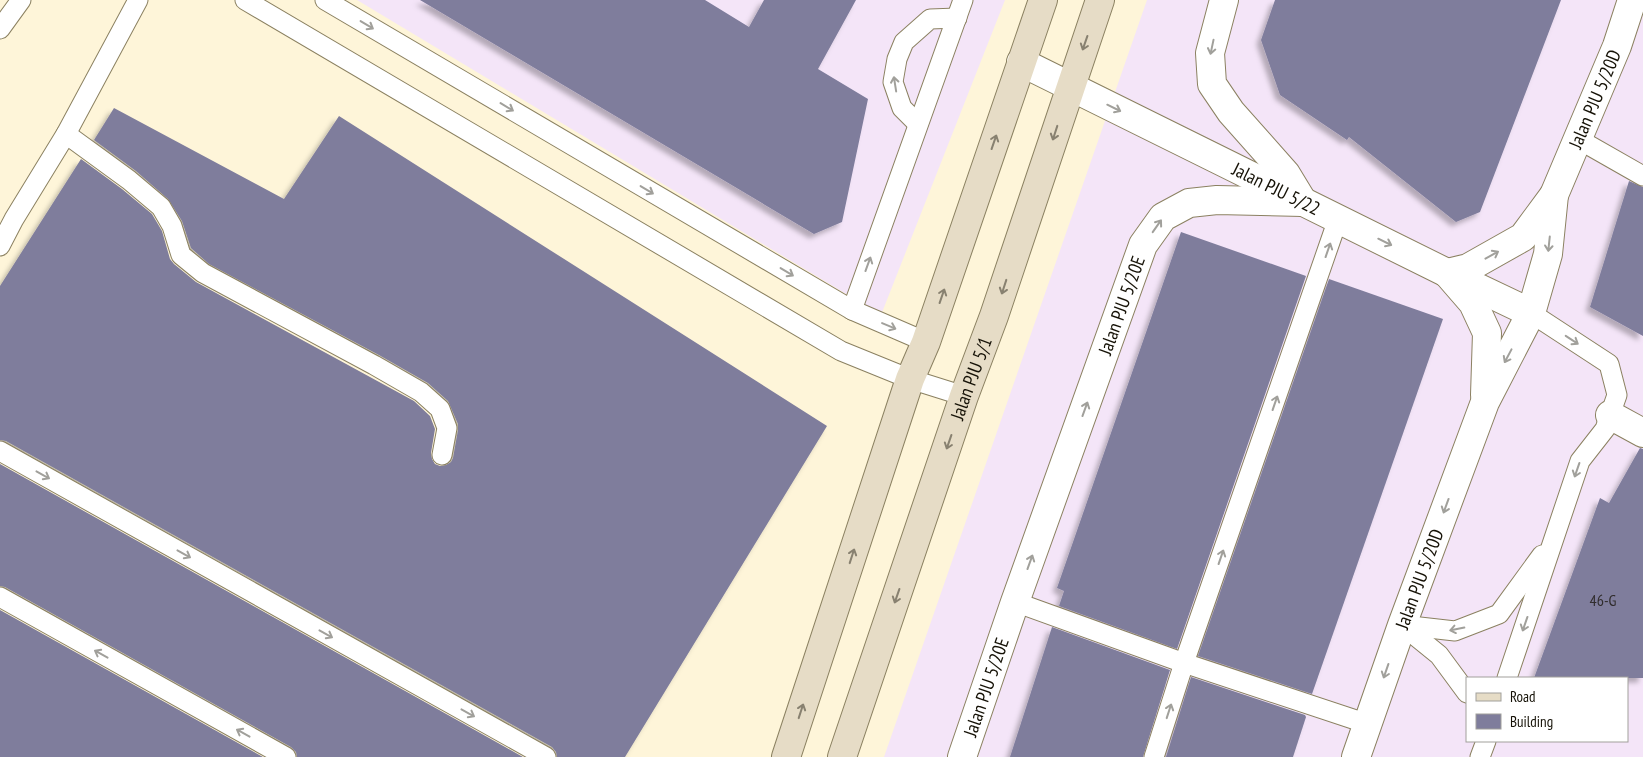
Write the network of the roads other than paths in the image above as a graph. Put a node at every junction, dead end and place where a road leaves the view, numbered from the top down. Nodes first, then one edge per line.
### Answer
1 (21, 0) edge
2 (138, 0) edge
3 (245, 0) edge
4 (325, 0) edge
5 (963, 0) edge
6 (1043, 0) edge
7 (1100, 0) edge
8 (1224, 0) edge
9 (1632, 0) edge
10 (957, 18) junction
11 (1643, 26) edge
12 (0, 30) edge
13 (1617, 46) junction
14 (1021, 62) junction
15 (1070, 86) junction
16 (918, 124) junction
17 (66, 134) junction
18 (1578, 140) junction
19 (1643, 176) edge
20 (1554, 195) junction
21 (1303, 202) junction
22 (7, 215) edge
23 (1338, 220) junction
24 (0, 246) edge
25 (1447, 273) junction
26 (852, 310) junction
27 (1531, 313) junction
28 (926, 342) junction
29 (910, 379) junction
30 (964, 396) junction
31 (1485, 402) junction
32 (1610, 415) junction
33 (1643, 433) edge
34 (0, 451) edge
35 (442, 456) dead end
36 (1553, 540) junction
37 (0, 597) edge
38 (1016, 602) junction
39 (1402, 625) junction
40 (1184, 663) junction
41 (1507, 677) edge
42 (1466, 692) edge
43 (1368, 724) junction
44 (1486, 742) edge
45 (286, 757) edge
46 (546, 757) edge
47 (786, 757) edge
48 (842, 757) edge
49 (962, 757) edge
50 (1154, 757) edge
51 (1356, 757) edge
52 (1480, 757) edge

1 - 12 lane
2 - 17 lane
3 - 29 lane
4 -> 26 lane
5 - 10 lane
6 - 14 street
7 -> 15 street, Jalan PJU 5/1
8 -> 21 street
9 - 13 street, Jalan PJU 5/20D
10 - 16 lane
16 -> 10 lane
11 - 13 street
13 - 18 street, Jalan PJU 5/20D
14 - 15 street, Jalan PJU 5/22
28 -> 14 street
15 -> 21 street, Jalan PJU 5/22
15 -> 30 street, Jalan PJU 5/1
26 -> 16 lane
17 - 22 lane
17 - 35 lane
18 - 19 lane
18 - 20 street, Jalan PJU 5/20D
25 -> 20 street, Jalan PJU 5/20D
20 -> 27 street, Jalan PJU 5/20D
21 - 23 street, Jalan PJU 5/22
38 -> 21 street, Jalan PJU 5/20E
22 - 24 lane
23 -> 25 street, Jalan PJU 5/22
40 -> 23 lane
25 - 27 street, Jalan PJU 5/22
25 - 31 street, Jalan PJU 5/20D
26 -> 28 lane
27 -> 31 street, Jalan PJU 5/20D
27 -> 32 lane
28 - 29 street
29 - 30 lane
47 -> 29 street
30 -> 48 street, Jalan PJU 5/1
31 -> 39 street, Jalan PJU 5/20D
32 - 33 street
32 -> 36 lane
34 -> 46 lane
36 -> 39 lane
36 -> 41 lane
45 -> 37 lane
38 - 40 lane
38 - 49 street, Jalan PJU 5/20E
39 - 42 lane
39 -> 43 street, Jalan PJU 5/20D
40 - 43 lane
50 -> 40 lane
43 - 51 street, Jalan PJU 5/20D
44 - 52 lane

